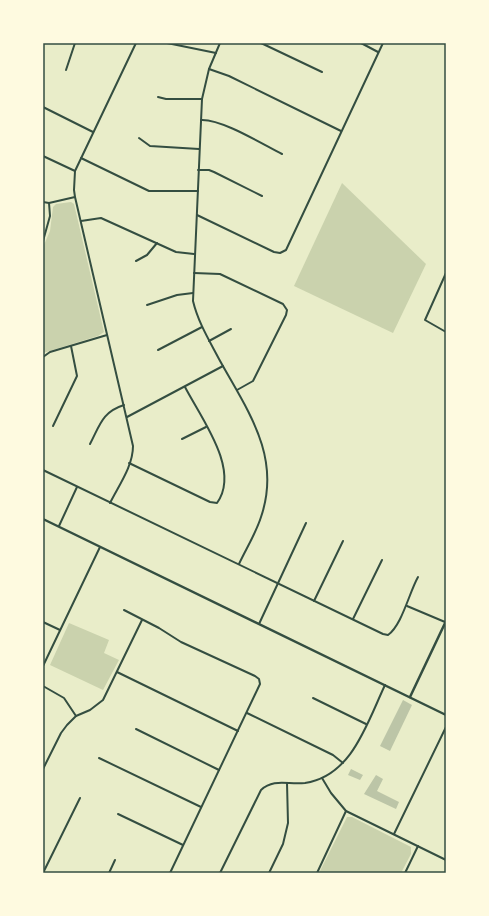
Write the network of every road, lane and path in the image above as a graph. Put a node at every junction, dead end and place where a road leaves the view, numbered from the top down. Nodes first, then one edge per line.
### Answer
1 (75, 43) edge
2 (136, 43) edge
3 (167, 43) edge
4 (220, 43) edge
5 (261, 43) edge
6 (361, 43) edge
7 (383, 43) edge
8 (378, 52) junction
9 (216, 53) junction
10 (209, 69) junction
11 (66, 70) dead end
12 (322, 72) dead end
13 (158, 97) dead end
14 (202, 99) junction
15 (43, 107) edge
16 (201, 120) junction
17 (341, 131) junction
18 (93, 132) junction
19 (139, 138) dead end
20 (199, 149) junction
21 (282, 154) dead end
22 (43, 156) edge
23 (81, 158) junction
24 (198, 170) junction
25 (75, 171) junction
26 (198, 191) junction
27 (262, 196) dead end
28 (75, 197) junction
29 (43, 202) edge
30 (49, 203) junction
31 (196, 215) junction
32 (81, 221) junction
33 (43, 241) edge
34 (157, 243) junction
35 (194, 254) junction
36 (136, 261) dead end
37 (194, 273) junction
38 (446, 273) edge
39 (442, 281) junction
40 (446, 282) edge
41 (193, 293) junction
42 (147, 305) dead end
43 (202, 327) junction
44 (231, 329) dead end
45 (446, 332) edge
46 (107, 335) junction
47 (209, 340) junction
48 (71, 346) junction
49 (158, 350) dead end
50 (43, 357) edge
51 (223, 366) junction
52 (185, 388) junction
53 (237, 390) junction
54 (124, 405) junction
55 (127, 417) junction
56 (53, 426) dead end
57 (206, 426) junction
58 (182, 439) dead end
59 (90, 444) dead end
60 (130, 464) junction
61 (43, 470) edge
62 (77, 487) junction
63 (110, 503) junction
64 (43, 519) edge
65 (306, 523) dead end
66 (59, 526) junction
67 (343, 541) dead end
68 (100, 547) junction
69 (382, 560) dead end
70 (239, 564) junction
71 (418, 577) dead end
72 (278, 584) junction
73 (314, 601) junction
74 (407, 606) junction
75 (124, 610) dead end
76 (142, 620) junction
77 (353, 620) junction
78 (43, 622) edge
79 (446, 622) edge
80 (259, 624) junction
81 (60, 630) junction
82 (43, 666) edge
83 (117, 672) junction
84 (385, 685) junction
85 (43, 686) edge
86 (410, 697) junction
87 (313, 698) dead end
88 (247, 713) junction
89 (446, 715) edge
90 (76, 716) junction
91 (366, 724) junction
92 (446, 727) edge
93 (136, 729) dead end
94 (238, 731) junction
95 (99, 758) dead end
96 (343, 763) junction
97 (43, 769) edge
98 (219, 770) junction
99 (322, 778) junction
100 (287, 783) junction
101 (80, 798) dead end
102 (201, 807) junction
103 (346, 811) junction
104 (118, 814) dead end
105 (394, 834) junction
106 (183, 844) junction
107 (418, 846) junction
108 (115, 860) dead end
109 (446, 860) edge
110 (43, 873) edge
111 (109, 873) edge
112 (170, 873) edge
113 (220, 873) edge
114 (269, 873) edge
115 (317, 873) edge
116 (405, 873) edge

1 - 11 street
2 - 18 street
3 - 9 street
4 - 9 street
5 - 12 street
6 - 8 street
7 - 8 street
8 - 17 street
9 - 10 street
10 - 14 street
10 - 17 street
13 - 14 street
14 - 16 street
15 - 18 street
16 - 20 street
16 - 21 street
17 - 31 street
18 - 23 street
19 - 20 street
20 - 24 street
22 - 25 street
23 - 25 street
23 - 26 street
24 - 26 street
24 - 27 street
25 - 28 street
26 - 31 street
28 - 30 street
28 - 32 street
29 - 30 street
30 - 33 street
31 - 35 street
32 - 34 street
32 - 46 street
34 - 35 street
34 - 36 street
35 - 37 street
37 - 41 street
37 - 53 street
38 - 39 street
39 - 40 street
39 - 45 street
41 - 42 street
41 - 43 street
43 - 47 street
43 - 49 street
44 - 47 street
46 - 48 street
46 - 54 street
47 - 51 street
48 - 50 street
48 - 56 street
51 - 52 street
51 - 53 street
52 - 55 street
52 - 57 street
53 - 70 street
54 - 55 street
54 - 59 street
55 - 60 street
57 - 58 street
57 - 60 street
60 - 63 street
61 - 62 street
62 - 63 street
62 - 66 street
63 - 70 street
64 - 66 main road
65 - 72 street
66 - 68 main road
67 - 73 street
68 - 80 main road
68 - 81 street
69 - 77 street
70 - 72 street
71 - 74 street
72 - 73 street
72 - 80 street
73 - 77 street
74 - 77 street
74 - 79 street
75 - 76 street
76 - 83 street
76 - 88 street
78 - 81 street
79 - 86 main road
80 - 84 main road
81 - 82 street
83 - 90 street
83 - 94 street
84 - 86 main road
84 - 91 street
85 - 90 street
86 - 89 main road
87 - 91 street
88 - 94 street
88 - 96 street
90 - 97 street
91 - 96 street
92 - 105 street
93 - 98 street
94 - 98 street
95 - 102 street
96 - 99 street
98 - 102 street
99 - 100 street
99 - 103 street
100 - 113 street
100 - 114 street
101 - 110 street
102 - 106 street
103 - 105 street
103 - 115 street
104 - 106 street
105 - 107 street
106 - 112 street
107 - 109 street
107 - 116 street
108 - 111 street

